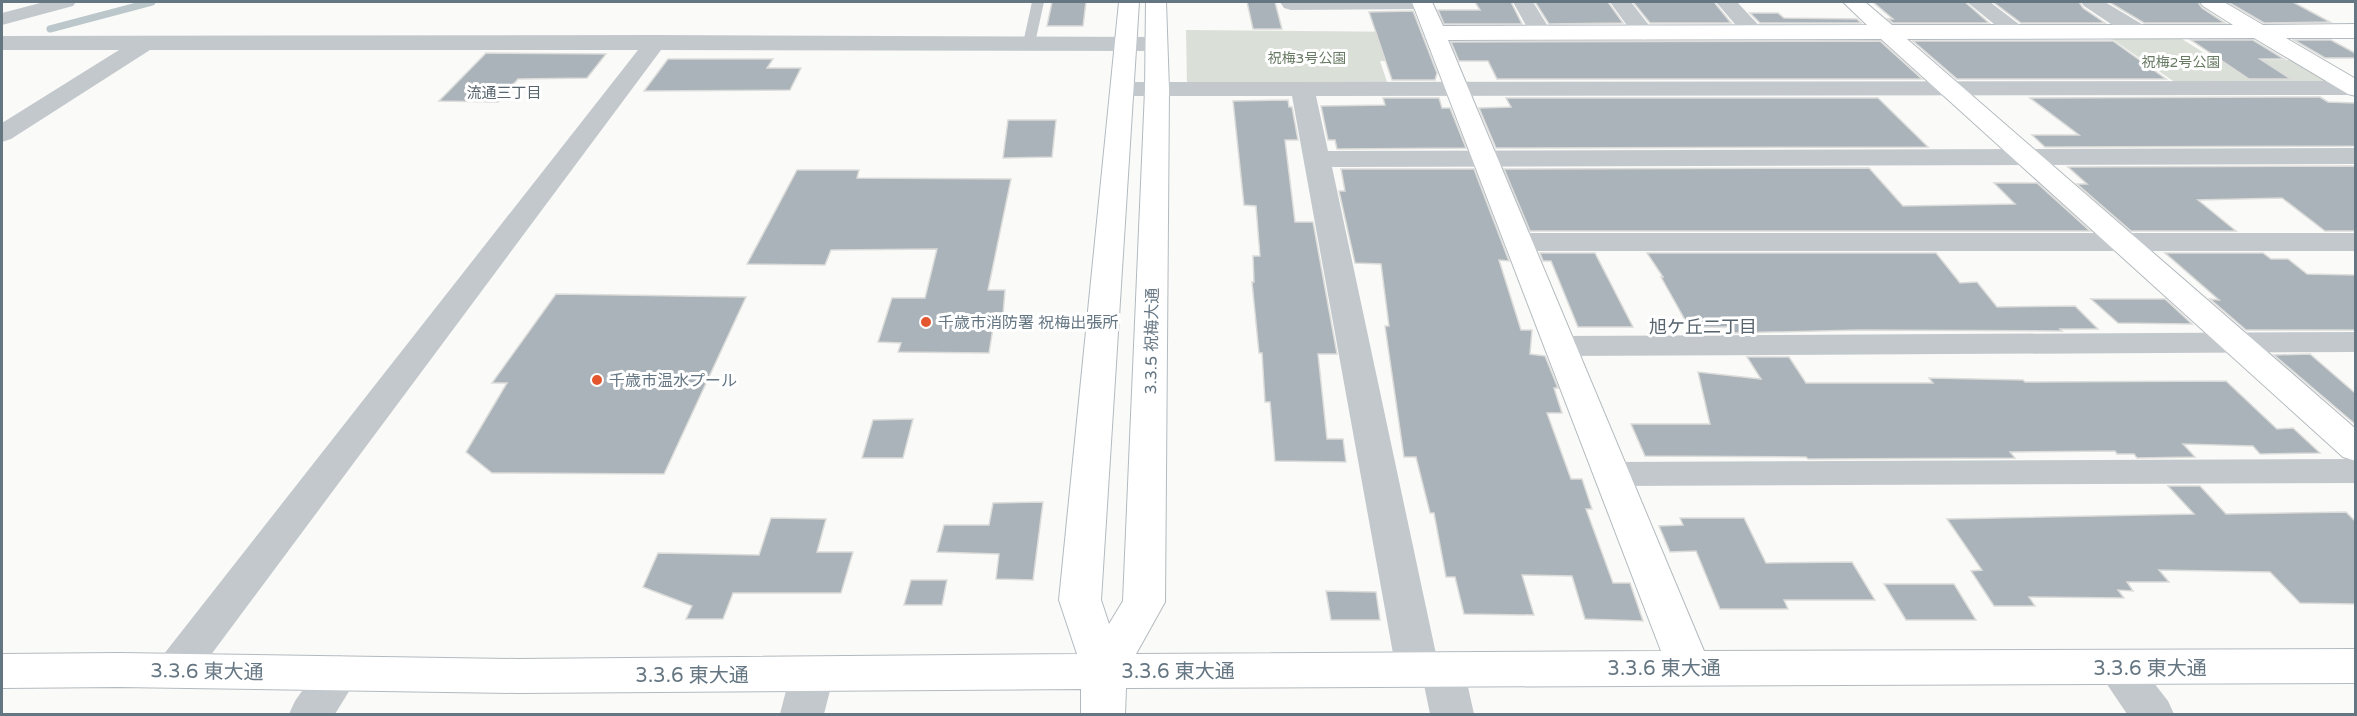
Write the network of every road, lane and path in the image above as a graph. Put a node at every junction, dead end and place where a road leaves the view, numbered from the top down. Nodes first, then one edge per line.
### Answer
1 (66, 2) edge
2 (1038, 2) edge
3 (1129, 2) edge
4 (1156, 2) edge
5 (1290, 2) edge
6 (1422, 2) edge
7 (1522, 2) edge
8 (1620, 2) edge
9 (1726, 2) edge
10 (1853, 2) edge
11 (1977, 2) edge
12 (2091, 2) edge
13 (2210, 2) edge
14 (2, 19) edge
15 (2137, 31) junction
16 (2259, 31) junction
17 (2355, 31) edge
18 (1754, 32) junction
19 (1887, 32) junction
20 (2018, 32) junction
21 (1434, 33) junction
22 (1541, 33) junction
23 (1644, 33) junction
24 (656, 42) junction
25 (2, 43) edge
26 (1029, 43) junction
27 (1139, 43) junction
28 (144, 44) junction
29 (1950, 88) junction
30 (2355, 88) edge
31 (1122, 89) junction
32 (1303, 89) junction
33 (1456, 89) junction
34 (1157, 90) junction
35 (2, 134) edge
36 (2355, 156) edge
37 (2029, 158) junction
38 (1316, 159) junction
39 (1484, 159) junction
40 (1518, 242) junction
41 (2355, 242) edge
42 (2124, 243) junction
43 (2236, 342) junction
44 (2355, 342) edge
45 (1560, 346) junction
46 (2355, 449) edge
47 (2355, 471) edge
48 (1611, 474) junction
49 (2355, 666) edge
50 (1689, 668) junction
51 (2118, 668) junction
52 (1104, 670) junction
53 (1430, 670) junction
54 (2, 671) edge
55 (175, 671) junction
56 (339, 672) junction
57 (807, 695) edge
58 (311, 714) edge
59 (1103, 714) edge
60 (1452, 714) edge
61 (2152, 714) edge

1 - 14 street
2 - 26 lane
3 - 27 street, 3.3.5 祝梅大通
4 - 27 street, 3.3.5 祝梅大通
5 - 6 street
6 - 21 street
7 - 22 street
8 - 23 street
9 - 18 street
10 - 19 street
11 - 20 street
12 - 15 street
13 - 16 street
15 - 16 street
15 - 20 street
16 - 17 street
16 - 30 street
18 - 19 street
18 - 23 street
19 - 20 street
19 - 29 street
21 - 22 street
21 - 33 street
22 - 23 street
24 - 26 street
24 - 28 street
24 - 55 street
25 - 28 street
26 - 27 street
27 - 31 street, 3.3.5 祝梅大通
27 - 34 street, 3.3.5 祝梅大通
28 - 35 street
29 - 30 street
29 - 33 street
29 - 37 street
31 - 34 street
31 - 52 street, 3.3.5 祝梅大通
32 - 33 street
32 - 34 street
32 - 38 street
33 - 39 street
34 - 52 street, 3.3.5 祝梅大通
36 - 37 street
37 - 39 street
37 - 42 street
38 - 39 street
38 - 53 street
39 - 40 street
40 - 42 street
40 - 45 street
41 - 42 street
42 - 43 street
43 - 44 street
43 - 45 street
43 - 46 street
45 - 48 street
47 - 48 street
48 - 50 street
49 - 51 street, 3.3.6 東大通
50 - 51 street, 3.3.6 東大通
50 - 53 street, 3.3.6 東大通
51 - 61 street
52 - 53 street, 3.3.6 東大通
52 - 57 street, 3.3.6 東大通
52 - 59 street, 3.3.5 祝梅大通
53 - 60 street
54 - 55 street, 3.3.6 東大通
55 - 56 street, 3.3.6 東大通
56 - 57 street, 3.3.6 東大通
56 - 58 street

